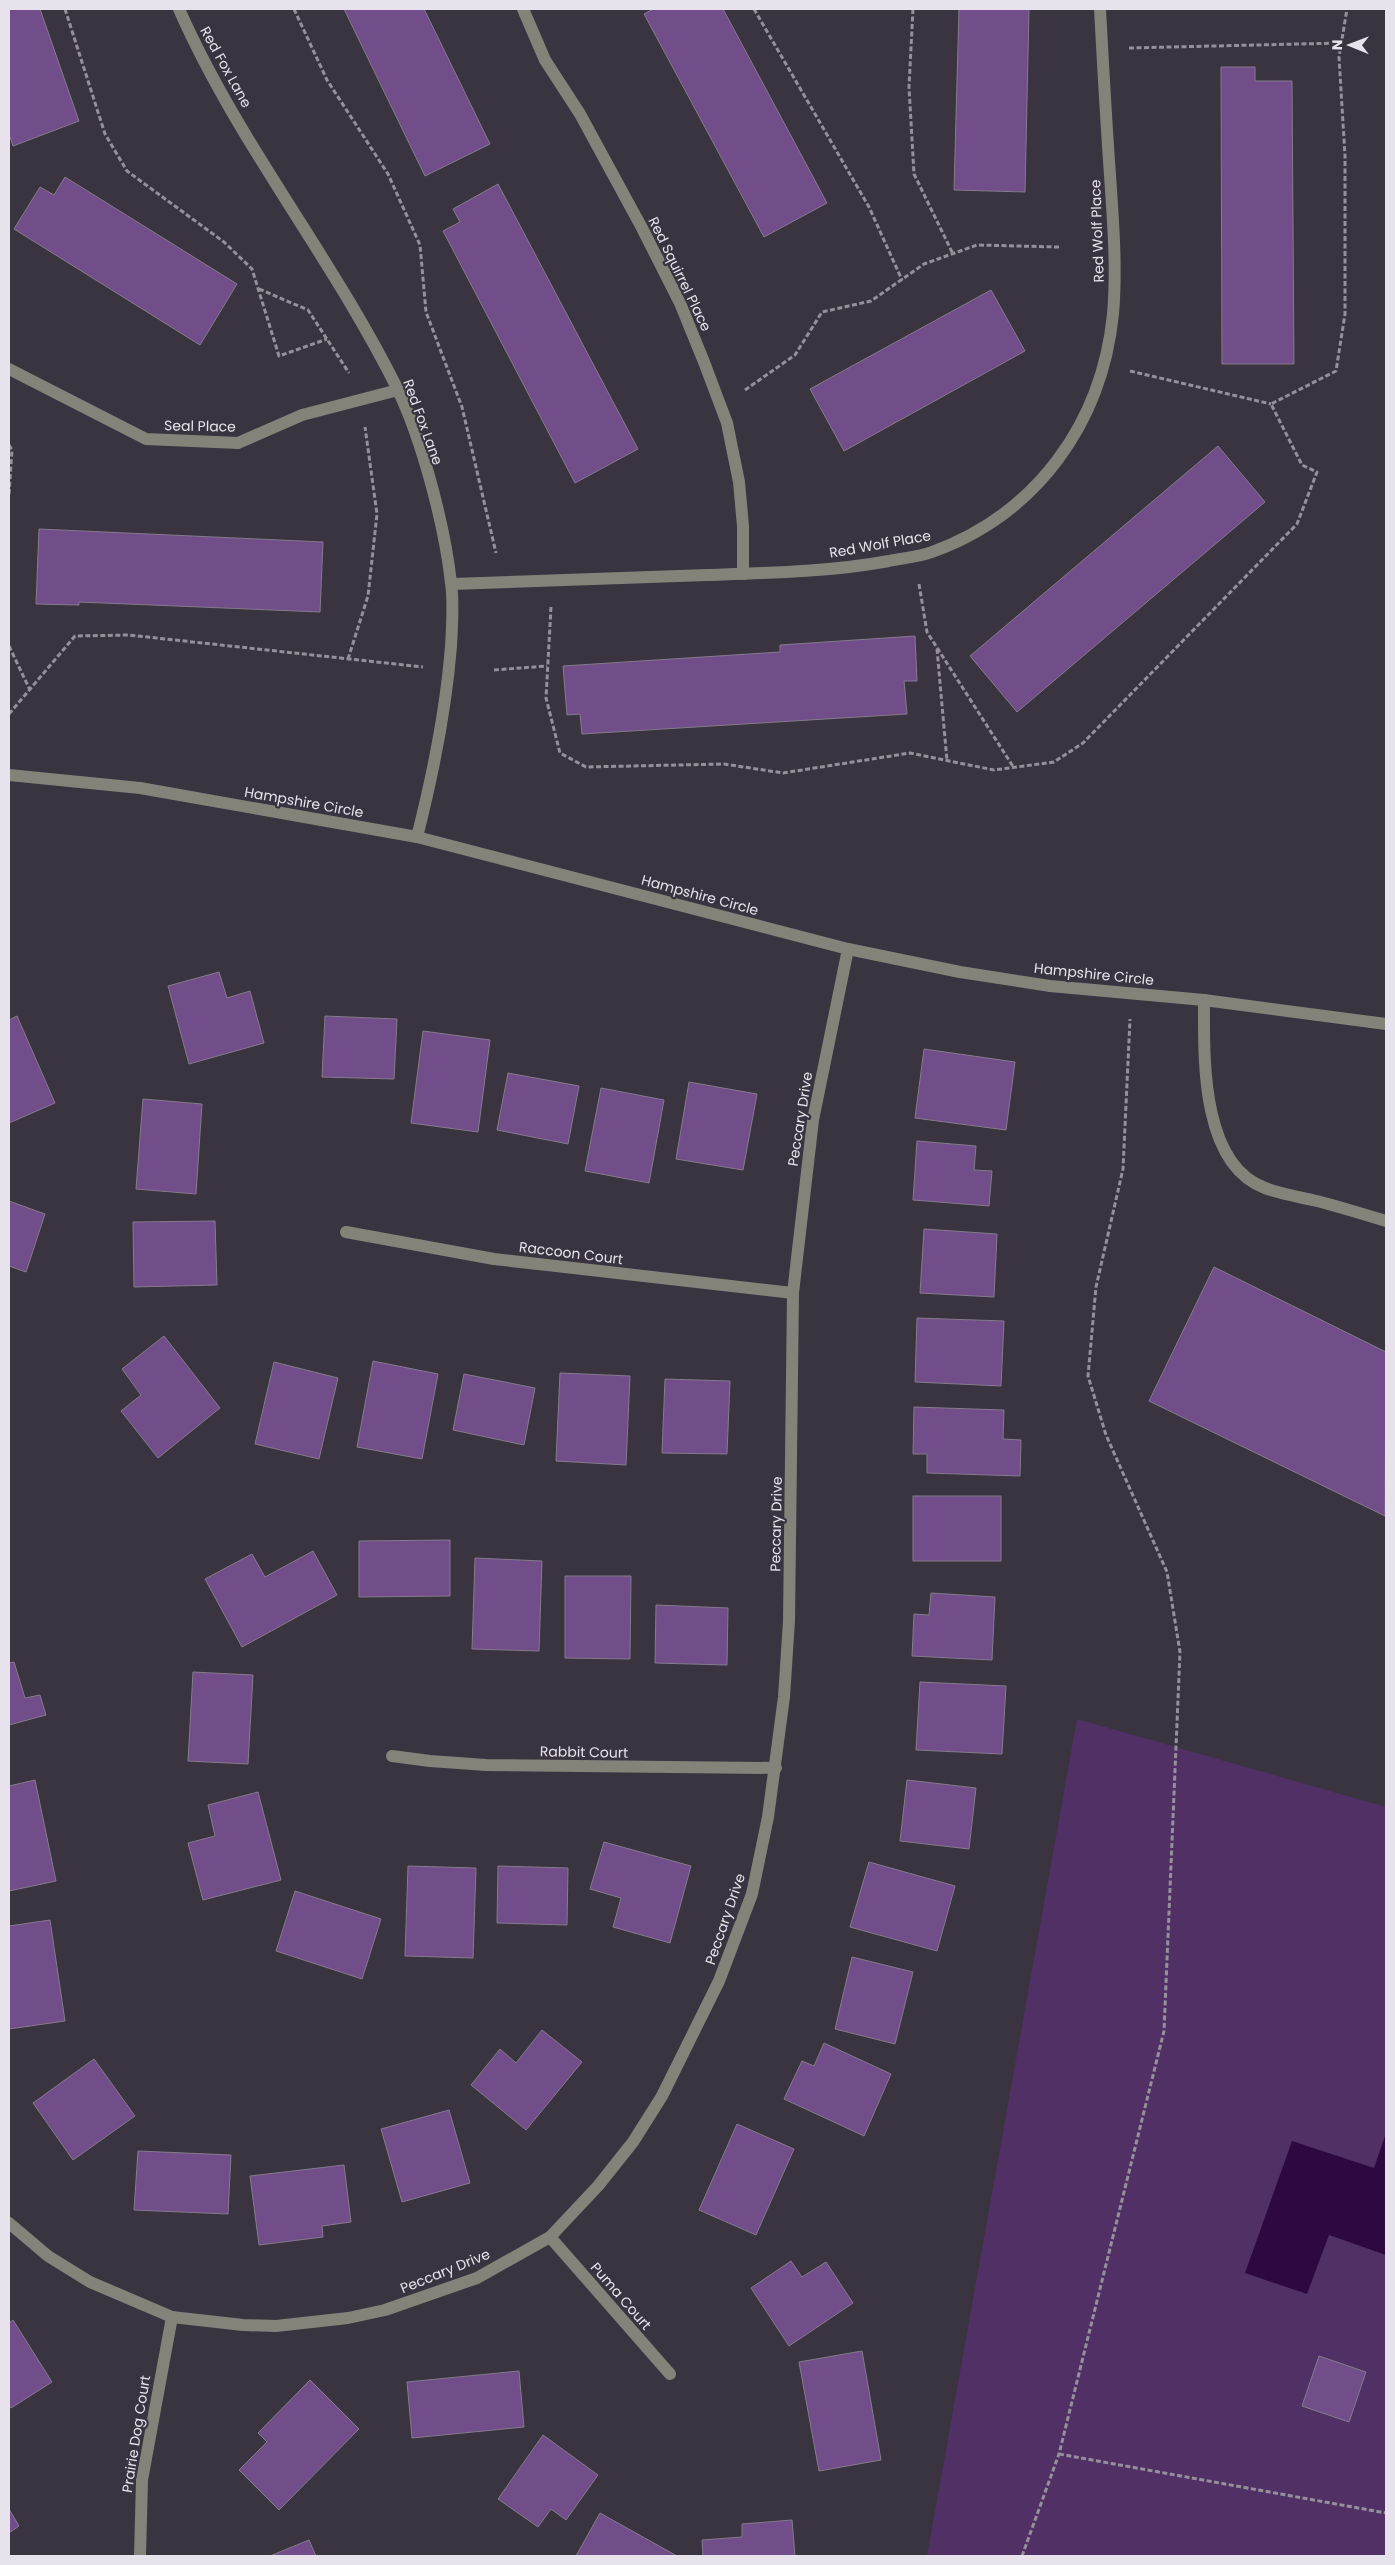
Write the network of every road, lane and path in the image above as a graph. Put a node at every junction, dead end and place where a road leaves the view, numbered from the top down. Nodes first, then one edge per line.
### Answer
1 (65, 9) edge
2 (179, 9) edge
3 (294, 9) edge
4 (523, 9) edge
5 (754, 9) edge
6 (913, 9) edge
7 (1100, 9) edge
8 (1347, 9) edge
9 (1341, 43) junction
10 (1102, 49) junction
11 (1059, 248) dead end
12 (953, 254) junction
13 (902, 280) junction
14 (258, 288) junction
15 (327, 339) junction
16 (1103, 365) junction
17 (9, 369) edge
18 (348, 373) dead end
19 (398, 390) junction
20 (1271, 404) junction
21 (721, 407) junction
22 (364, 420) dead end
23 (9, 445) edge
24 (10, 451) edge
25 (9, 495) edge
26 (496, 553) dead end
27 (914, 556) junction
28 (743, 574) junction
29 (554, 581) junction
30 (452, 584) junction
31 (9, 646) edge
32 (937, 648) junction
33 (348, 659) junction
34 (547, 666) junction
35 (426, 667) dead end
36 (494, 670) dead end
37 (30, 690) junction
38 (9, 714) edge
39 (947, 761) junction
40 (1014, 768) junction
41 (9, 775) edge
42 (417, 837) junction
43 (848, 949) junction
44 (1130, 993) junction
45 (1204, 1000) junction
46 (1386, 1024) edge
47 (1386, 1221) edge
48 (346, 1232) dead end
49 (793, 1294) junction
50 (392, 1756) dead end
51 (776, 1768) junction
52 (9, 2223) edge
53 (550, 2237) junction
54 (172, 2317) junction
55 (670, 2374) dead end
56 (1060, 2454) junction
57 (1386, 2513) edge
58 (140, 2556) edge
59 (1022, 2556) edge

1 - 14 path
2 - 19 street, Red Fox Lane
3 - 26 path
4 - 21 street, Red Squirrel Place
5 - 13 path
6 - 12 path
7 - 10 street, Red Wolf Place
8 - 9 path
9 - 10 path
9 - 20 path
10 - 16 street, Red Wolf Place
11 - 12 path
12 - 13 path
13 - 21 path
14 - 15 path
14 - 15 path
15 - 18 path
16 - 20 path
16 - 27 street, Red Wolf Place
17 - 19 street, Seal Place
19 - 30 street, Red Fox Lane
20 - 40 path
21 - 28 street, Red Squirrel Place
22 - 33 path
23 - 24 path
24 - 25 path
27 - 28 street, Red Wolf Place
27 - 32 path
28 - 29 street, Red Wolf Place
29 - 30 street, Red Wolf Place
29 - 34 path
30 - 42 street, Red Fox Lane
31 - 37 path
32 - 39 path
32 - 40 path
33 - 35 path
33 - 37 path
34 - 36 path
34 - 39 path
37 - 38 path
39 - 40 path
41 - 42 street, Hampshire Circle
42 - 43 street, Hampshire Circle
43 - 44 street, Hampshire Circle
43 - 49 street, Peccary Drive
44 - 45 street, Hampshire Circle
44 - 56 path
45 - 46 street, Hampshire Circle
45 - 47 street
48 - 49 street, Raccoon Court
49 - 51 street, Peccary Drive
50 - 51 street, Rabbit Court
51 - 53 street, Peccary Drive
52 - 54 street, Peccary Drive
53 - 54 street, Peccary Drive
53 - 55 street, Puma Court
54 - 58 street, Prairie Dog Court
56 - 57 path
56 - 59 path

